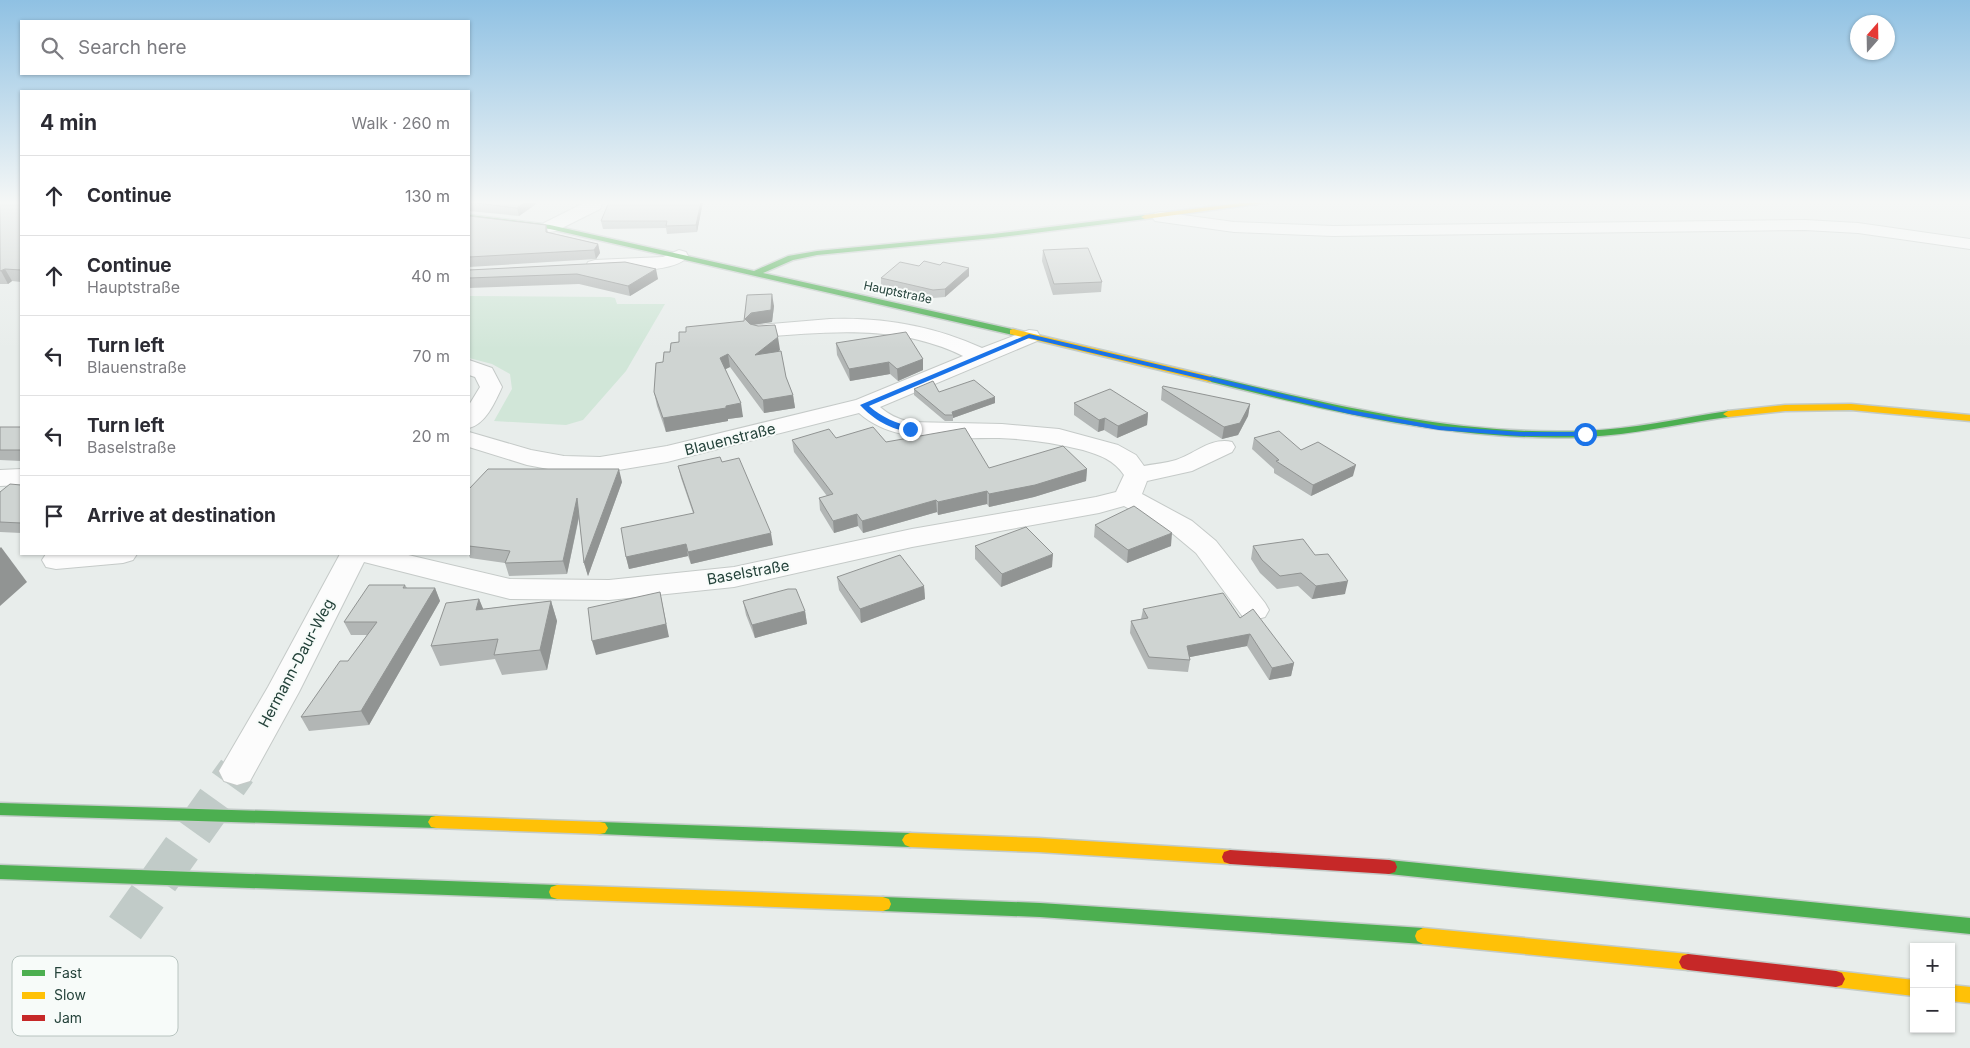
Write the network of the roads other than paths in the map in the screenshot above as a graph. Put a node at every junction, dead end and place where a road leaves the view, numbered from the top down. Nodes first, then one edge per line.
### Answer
1 (656, 251) edge
2 (841, 251) edge
3 (679, 256) junction
4 (579, 267) edge
5 (754, 274) junction
6 (760, 331) edge
7 (1029, 336) junction
8 (982, 356) junction
9 (470, 368) edge
10 (480, 387) edge
11 (864, 405) junction
12 (1970, 418) edge
13 (470, 420) edge
14 (470, 439) edge
15 (1223, 447) dead end
16 (20, 477) edge
17 (0, 478) edge
18 (1132, 486) junction
19 (112, 555) edge
20 (353, 555) edge
21 (371, 555) edge
22 (56, 560) dead end
23 (1254, 610) edge
24 (238, 771) tunnel mouth
25 (0, 810) edge
26 (0, 872) edge
27 (1970, 926) edge
28 (1910, 988) edge
29 (1955, 993) edge
30 (1970, 995) edge

1 - 3 main road, Hauptstraße
2 - 5 main road
3 - 4 street
3 - 5 main road, Hauptstraße
5 - 7 main road, Hauptstraße
6 - 8 street
7 - 8 street, Blauenstraße
7 - 12 main road, Hauptstraße
8 - 11 street, Blauenstraße
9 - 10 street
10 - 13 street
11 - 14 street, Blauenstraße
11 - 18 street
15 - 18 street, Baselstraße
16 - 17 street
18 - 21 street, Baselstraße
18 - 23 street
19 - 22 street
20 - 24 street, Hermann-Daur-Weg
25 - 27 main road
26 - 28 main road
29 - 30 main road

